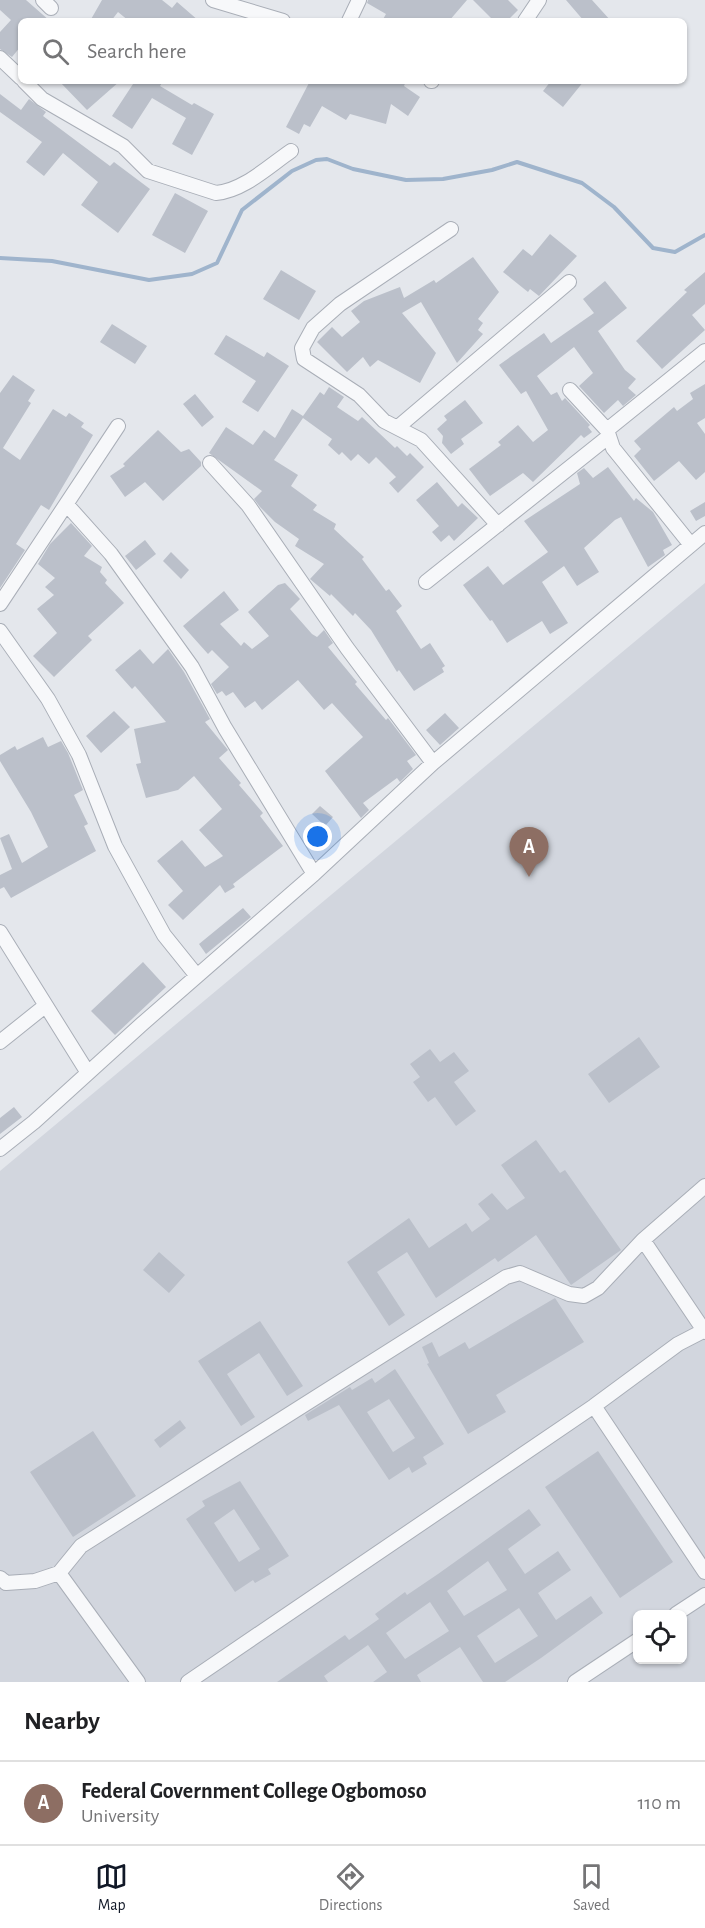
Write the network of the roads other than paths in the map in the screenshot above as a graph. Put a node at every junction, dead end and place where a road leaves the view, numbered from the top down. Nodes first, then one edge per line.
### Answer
1 (213, 0) edge
2 (359, 0) edge
3 (539, 0) edge
4 (273, 18) edge
5 (350, 18) edge
6 (527, 18) edge
7 (0, 58) edge
8 (18, 76) edge
9 (26, 84) edge
10 (291, 151) dead end
11 (452, 230) dead end
12 (568, 282) dead end
13 (705, 351) edge
14 (570, 390) dead end
15 (118, 426) dead end
16 (398, 427) junction
17 (607, 434) junction
18 (210, 463) dead end
19 (68, 506) junction
20 (498, 525) junction
21 (705, 533) edge
22 (691, 544) junction
23 (426, 582) dead end
24 (0, 604) edge
25 (0, 631) edge
26 (433, 763) junction
27 (314, 874) junction
28 (0, 932) edge
29 (197, 976) junction
30 (45, 1006) junction
31 (0, 1042) edge
32 (88, 1073) junction
33 (0, 1149) edge
34 (705, 1186) edge
35 (644, 1240) junction
36 (705, 1331) edge
37 (594, 1406) junction
38 (705, 1572) edge
39 (59, 1573) junction
40 (0, 1578) edge
41 (705, 1595) edge
42 (682, 1610) edge
43 (633, 1643) edge
44 (138, 1682) edge
45 (188, 1682) edge
46 (575, 1682) edge

1 - 4 street
2 - 5 street
3 - 6 street
7 - 8 street
9 - 10 street
11 - 16 street
12 - 16 street
13 - 17 street
14 - 17 street
15 - 19 street
16 - 20 street
17 - 20 street
17 - 22 street
18 - 26 street
19 - 24 street
19 - 27 street
20 - 23 street
21 - 22 street
22 - 26 street
25 - 29 street
26 - 27 street
27 - 29 street
28 - 30 street
29 - 32 street
30 - 31 street
30 - 32 street
32 - 33 street
34 - 35 street
35 - 36 street
35 - 39 street
36 - 37 street
37 - 38 street
37 - 45 street
39 - 40 street
39 - 44 street
41 - 42 street
43 - 46 street

